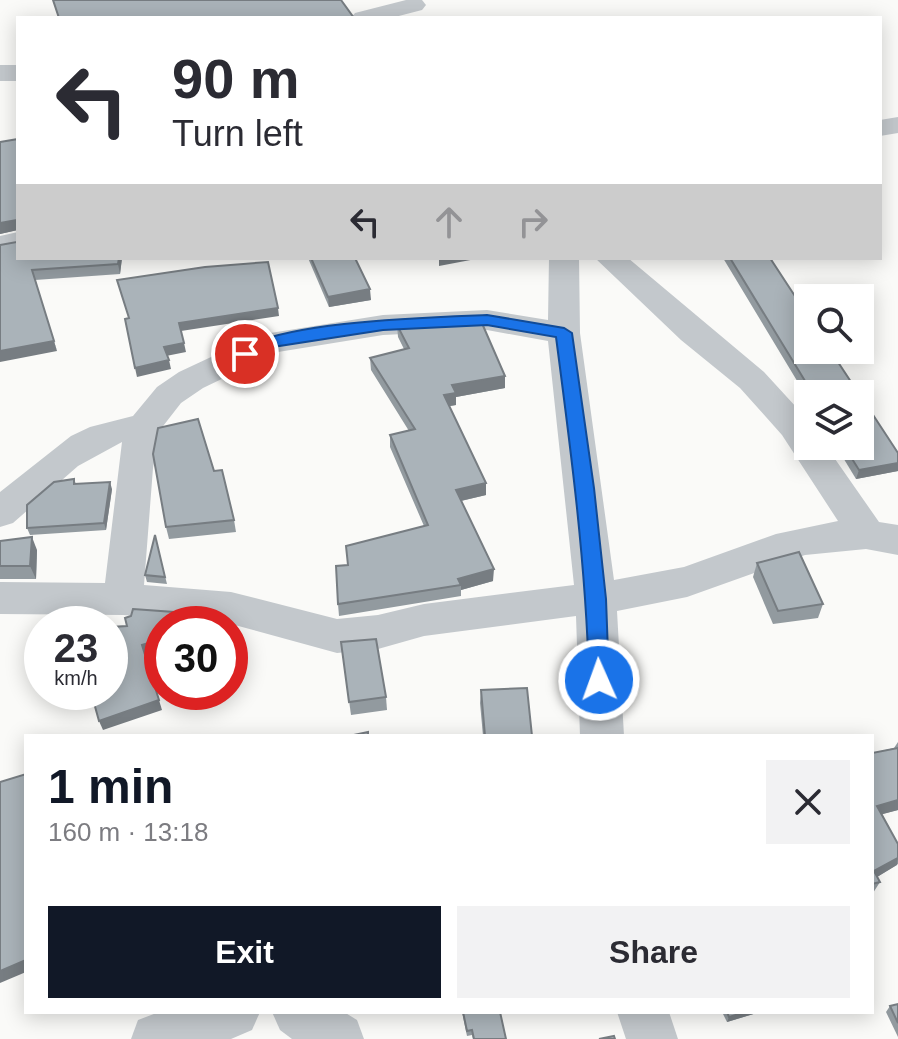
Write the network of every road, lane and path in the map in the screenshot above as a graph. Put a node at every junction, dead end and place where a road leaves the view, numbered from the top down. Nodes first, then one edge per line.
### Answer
1 (416, 8) edge
2 (374, 16) edge
3 (564, 260) edge
4 (612, 260) edge
5 (564, 333) junction
6 (143, 427) junction
7 (0, 513) edge
8 (882, 536) edge
9 (0, 598) edge
10 (123, 599) junction
11 (596, 599) junction
12 (602, 734) edge
13 (228, 1014) edge
14 (301, 1014) edge
15 (644, 1014) edge
16 (157, 1039) edge
17 (338, 1039) edge
18 (652, 1039) edge

1 - 2 street
3 - 5 street
4 - 8 street
5 - 6 street
5 - 11 street
6 - 7 street
6 - 10 street
8 - 11 street
9 - 10 street
10 - 11 street
11 - 12 street
13 - 16 street
14 - 17 street
15 - 18 street

